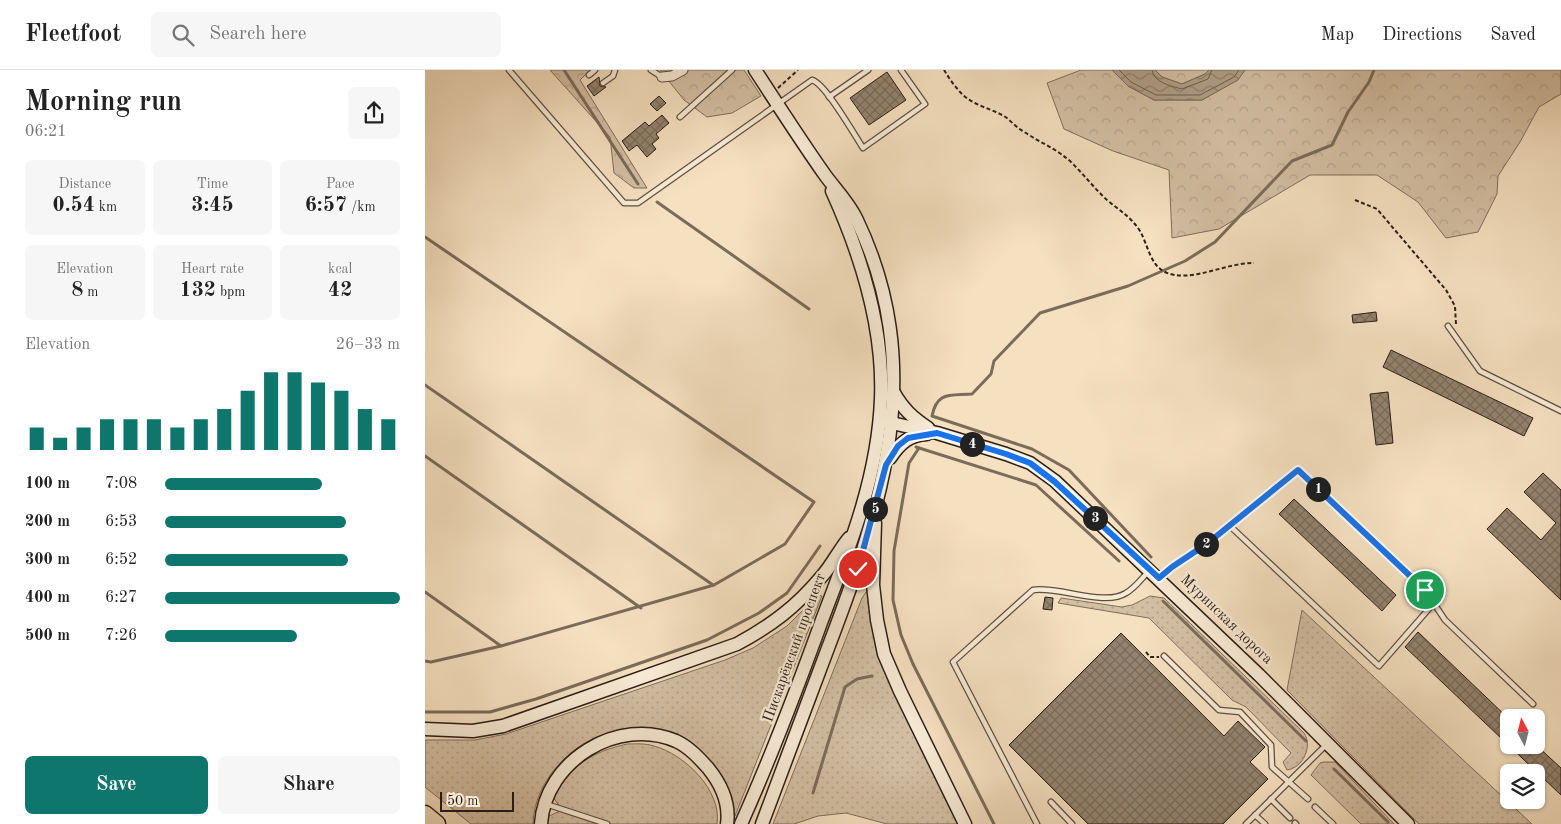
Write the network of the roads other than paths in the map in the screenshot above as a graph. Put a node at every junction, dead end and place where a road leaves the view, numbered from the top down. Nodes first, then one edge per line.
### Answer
1 (509, 70) edge
2 (595, 70) edge
3 (615, 70) edge
4 (651, 70) edge
5 (683, 70) edge
6 (732, 70) edge
7 (755, 70) edge
8 (868, 70) edge
9 (901, 70) edge
10 (589, 75) dead end
11 (662, 77) joint
12 (603, 83) dead end
13 (829, 97) junction
14 (774, 99) junction
15 (680, 117) dead end
16 (826, 176) junction
17 (1448, 326) dead end
18 (894, 393) junction
19 (1561, 411) edge
20 (879, 421) junction
21 (893, 423) junction
22 (937, 433) junction
23 (886, 465) junction
24 (874, 513) junction
25 (1230, 526) junction
26 (857, 528) junction
27 (1155, 574) junction
28 (1434, 603) junction
29 (1164, 656) dead end
30 (1533, 704) dead end
31 (425, 729) edge
32 (1328, 743) junction
33 (1289, 781) junction
34 (1271, 799) junction
35 (1308, 799) dead end
36 (1051, 802) dead end
37 (545, 804) junction
38 (1315, 807) dead end
39 (425, 814) edge
40 (1255, 815) junction
41 (1290, 818) dead end
42 (1331, 823) edge
43 (437, 824) edge
44 (541, 824) edge
45 (607, 824) edge
46 (727, 824) edge
47 (741, 824) edge
48 (762, 824) edge
49 (965, 824) edge
50 (1037, 824) edge
51 (1072, 824) edge
52 (1246, 824) edge
53 (1265, 824) edge
54 (1407, 824) edge

1 - 14 lane
2 - 10 lane
3 - 12 lane
4 - 11 lane
5 - 11 street
6 - 15 lane
7 - 14 street
8 - 13 lane
9 - 13 lane
13 - 14 lane
14 - 16 street
16 - 18 street
16 - 20 street
17 - 19 lane
18 - 21 street
18 - 22 street
20 - 21 street, Муринская дорога
20 - 26 street, Пискарёвский проспект
21 - 22 street, Муринская дорога
21 - 23 street, Пискарёвский проспект
22 - 23 street
22 - 27 street, Муринская дорога
23 - 24 street, Пискарёвский проспект
24 - 48 street, Пискарёвский проспект
24 - 49 street
25 - 27 lane
25 - 28 lane
25 - 28 lane
26 - 31 street
26 - 47 street, Пискарёвский проспект
27 - 32 street, Муринская дорога
27 - 50 lane
28 - 30 lane
29 - 33 lane
32 - 33 lane
32 - 54 street, Муринская дорога
33 - 34 lane
33 - 35 lane
34 - 40 lane
34 - 41 lane
36 - 51 lane
37 - 44 street
37 - 45 lane
37 - 46 street
38 - 42 lane
39 - 43 highway
40 - 52 lane
40 - 53 lane

